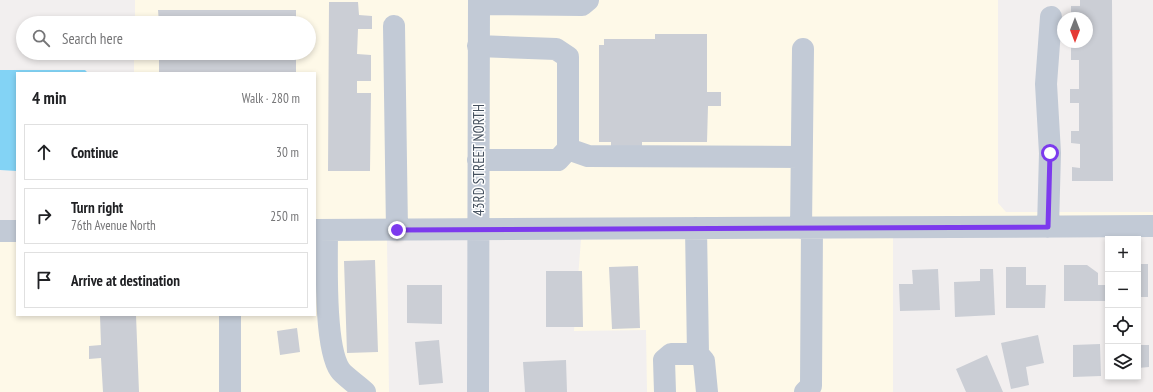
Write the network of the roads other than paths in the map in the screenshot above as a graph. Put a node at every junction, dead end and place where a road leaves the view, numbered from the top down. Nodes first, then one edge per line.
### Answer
1 (588, 0) edge
2 (479, 2) edge
3 (1051, 17) dead end
4 (394, 26) dead end
5 (478, 46) junction
6 (803, 50) dead end
7 (568, 149) junction
8 (801, 157) junction
9 (478, 160) junction
10 (1153, 226) edge
11 (1048, 227) junction
12 (696, 228) junction
13 (806, 228) junction
14 (477, 229) junction
15 (321, 230) edge
16 (397, 230) junction
17 (0, 231) edge
18 (16, 231) edge
19 (230, 316) edge
20 (698, 354) junction
21 (811, 390) edge
22 (230, 392) edge
23 (365, 392) edge
24 (478, 392) edge
25 (665, 392) edge
26 (707, 392) edge

1 - 2 street
2 - 5 street, 43RD STREET NORTH
3 - 11 street
4 - 16 street
5 - 7 street
5 - 9 street, 43RD STREET NORTH
6 - 8 street
7 - 8 street
7 - 9 street
8 - 13 street
9 - 14 street, 43RD STREET NORTH
10 - 11 street
11 - 13 street
12 - 13 street
12 - 14 street
12 - 20 street
13 - 21 street
14 - 16 street
14 - 24 street, 43RD STREET NORTH
15 - 16 street
15 - 23 street
17 - 18 street
19 - 22 street
20 - 25 street
20 - 26 street

